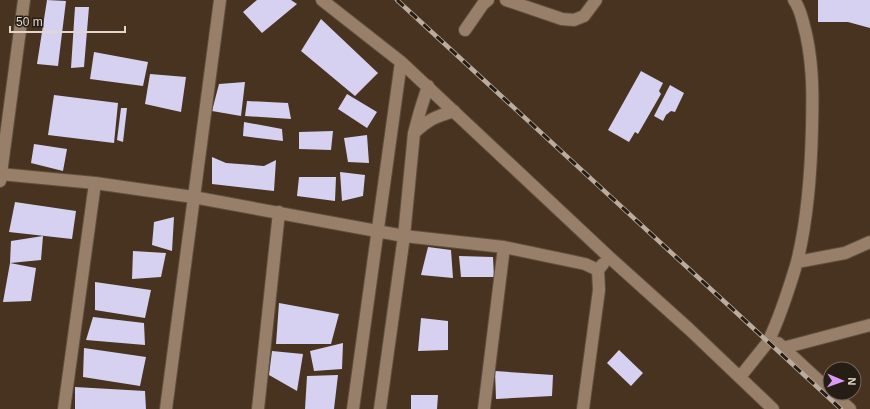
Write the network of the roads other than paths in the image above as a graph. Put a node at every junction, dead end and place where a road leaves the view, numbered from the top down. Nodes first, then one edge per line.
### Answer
1 (24, 0) edge
2 (220, 0) edge
3 (322, 0) edge
4 (488, 0) edge
5 (506, 0) edge
6 (596, 0) edge
7 (797, 2) edge
8 (465, 30) dead end
9 (401, 62) junction
10 (428, 86) junction
11 (454, 111) junction
12 (414, 133) junction
13 (0, 177) edge
14 (95, 183) junction
15 (193, 197) junction
16 (278, 212) junction
17 (378, 230) junction
18 (404, 236) junction
19 (870, 242) edge
20 (504, 247) junction
21 (609, 258) junction
22 (797, 262) junction
23 (598, 270) junction
24 (870, 325) edge
25 (771, 336) junction
26 (783, 348) junction
27 (740, 377) junction
28 (822, 384) edge
29 (841, 401) edge
30 (64, 409) edge
31 (166, 409) edge
32 (258, 409) edge
33 (354, 409) edge
34 (380, 409) edge
35 (484, 409) edge
36 (583, 409) edge
37 (773, 409) edge
38 (850, 409) edge

1 - 13 street
2 - 15 street
3 - 9 street
4 - 8 street
5 - 6 street
7 - 22 street
9 - 10 street
9 - 17 street
10 - 11 street
10 - 12 street
11 - 12 street
11 - 21 street
12 - 18 street
13 - 14 street
14 - 15 street
14 - 30 street
15 - 16 street
15 - 31 street
16 - 17 street
16 - 32 street
17 - 18 street
17 - 33 street
18 - 20 street
18 - 34 street
19 - 22 street
20 - 23 street
20 - 35 street
21 - 23 street
21 - 27 street
22 - 25 street
23 - 36 street
24 - 26 street
25 - 26 street
25 - 27 street
26 - 28 street
27 - 37 street
29 - 38 street

